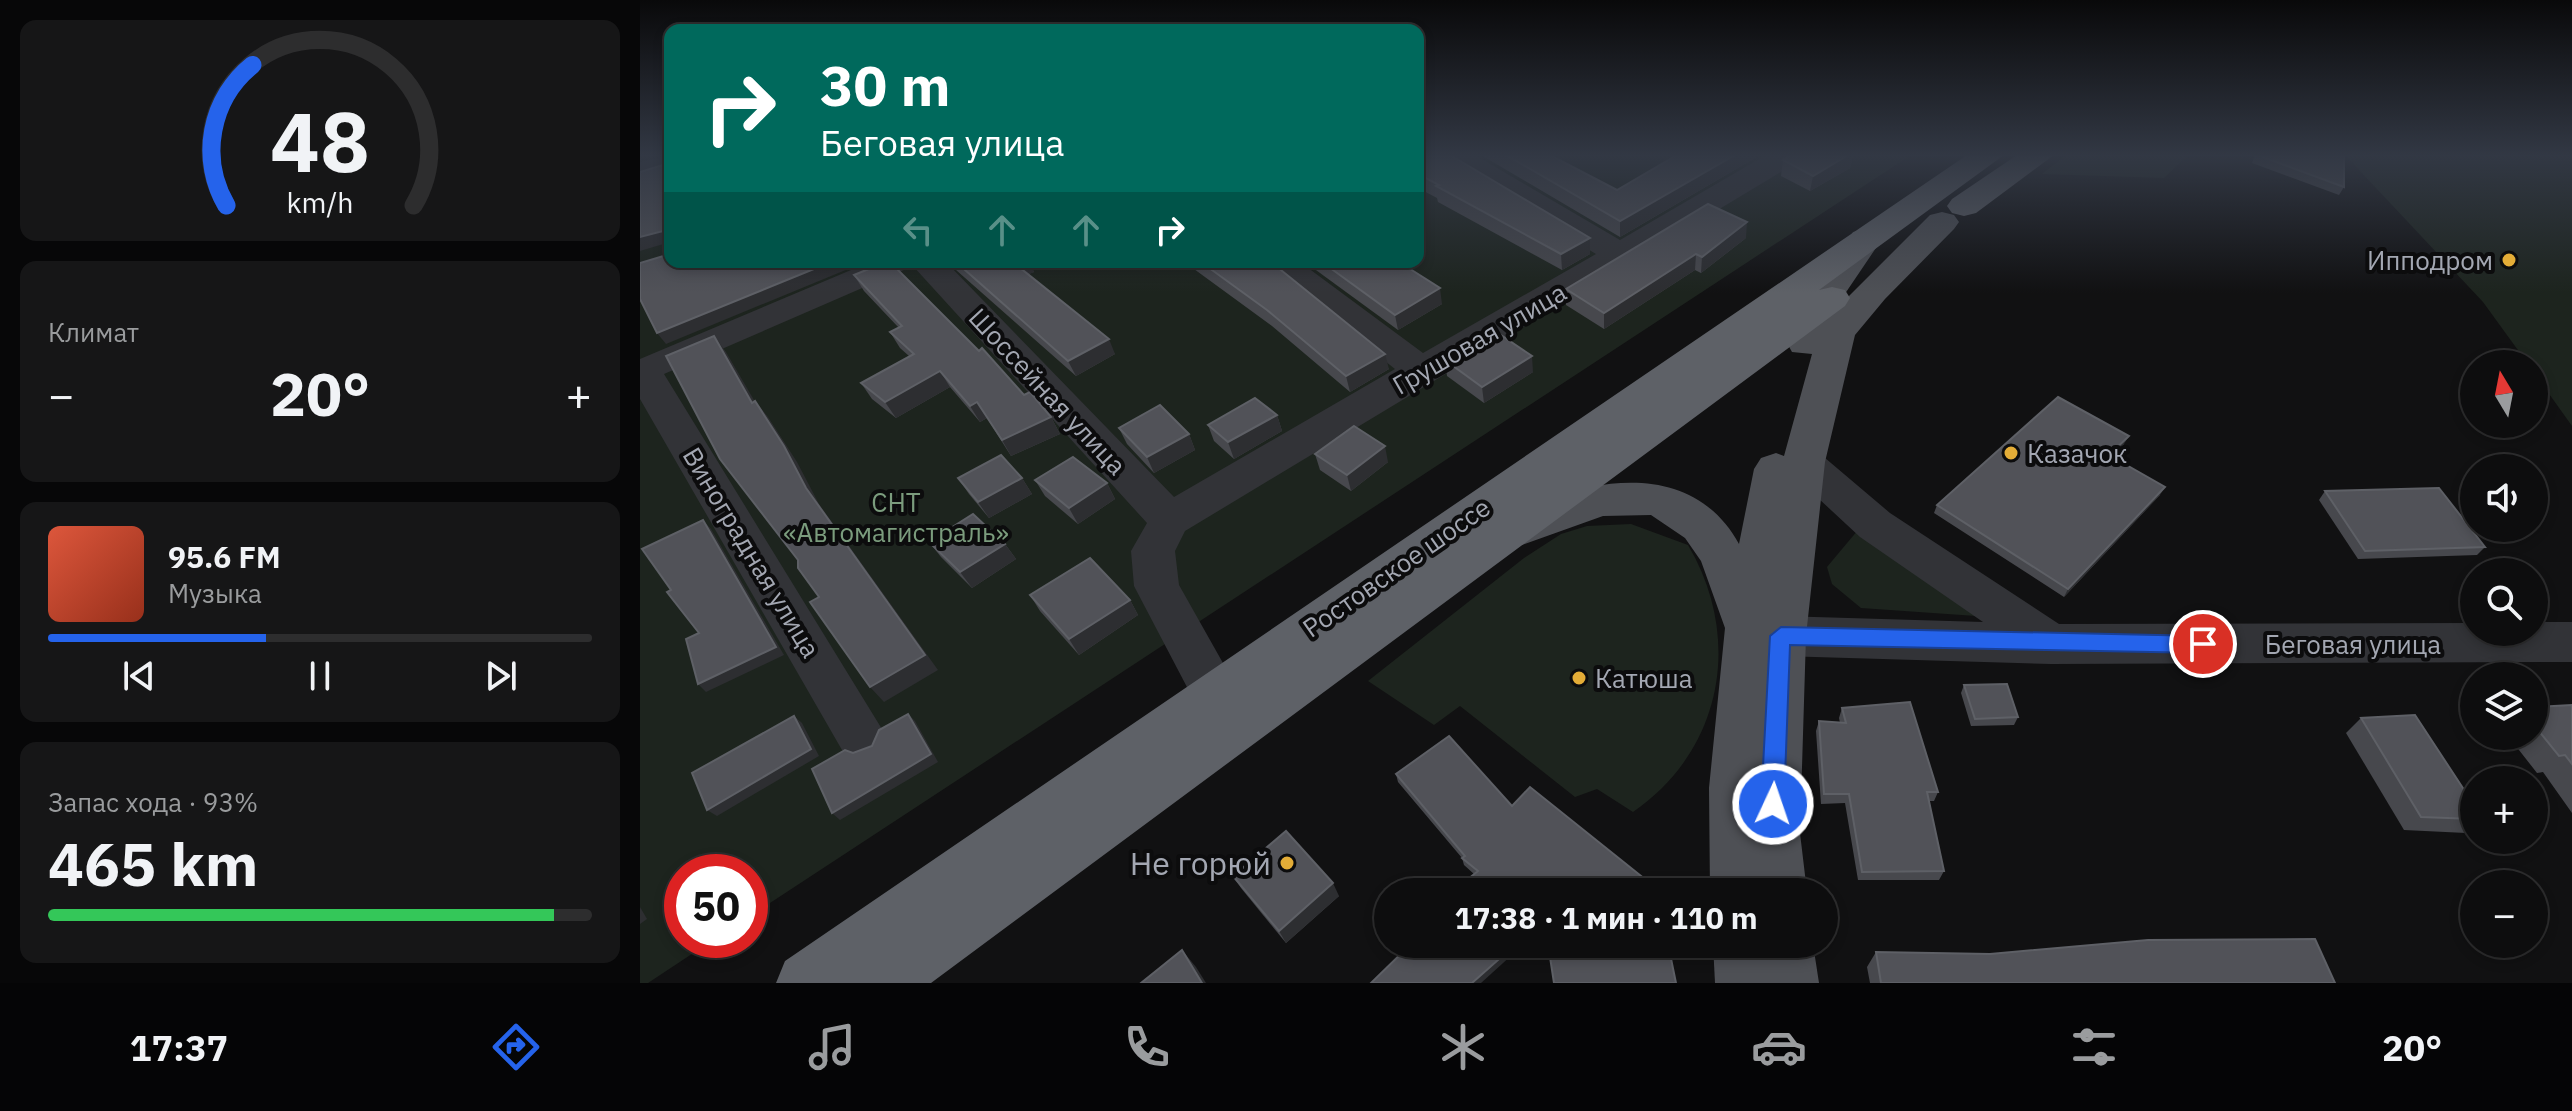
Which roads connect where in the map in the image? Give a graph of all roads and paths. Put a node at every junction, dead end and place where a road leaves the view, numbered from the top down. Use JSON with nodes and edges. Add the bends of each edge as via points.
{"nodes":[{"id":1,"x":1531,"y":201,"type":"edge"},
{"id":2,"x":1712,"y":201,"type":"edge"},
{"id":3,"x":1921,"y":201,"type":"edge"},
{"id":4,"x":1972,"y":201,"type":"edge"},
{"id":5,"x":1942,"y":222,"type":"junction"},
{"id":6,"x":1865,"y":239,"type":"junction"},
{"id":7,"x":1622,"y":255,"type":"junction"},
{"id":8,"x":885,"y":268,"type":"edge"},
{"id":9,"x":933,"y":268,"type":"edge"},
{"id":10,"x":1286,"y":268,"type":"edge"},
{"id":11,"x":1814,"y":312,"type":"junction"},
{"id":12,"x":642,"y":371,"type":"edge"},
{"id":13,"x":1422,"y":371,"type":"junction"},
{"id":14,"x":1804,"y":462,"type":"junction"},
{"id":15,"x":1170,"y":520,"type":"junction"},
{"id":16,"x":1487,"y":544,"type":"junction"},
{"id":17,"x":1765,"y":634,"type":"junction"},
{"id":18,"x":2572,"y":642,"type":"edge"},
{"id":19,"x":2051,"y":644,"type":"junction"},
{"id":20,"x":1216,"y":695,"type":"junction"},
{"id":21,"x":860,"y":734,"type":"dead end"},
{"id":22,"x":1738,"y":878,"type":"edge"},
{"id":23,"x":1777,"y":878,"type":"edge"},
{"id":24,"x":1744,"y":958,"type":"edge"},
{"id":25,"x":1785,"y":958,"type":"edge"},
{"id":26,"x":807,"y":983,"type":"edge"},
{"id":27,"x":879,"y":983,"type":"edge"},
{"id":28,"x":1746,"y":983,"type":"edge"},
{"id":29,"x":1788,"y":983,"type":"edge"}],
"edges":[{"from":1,"to":7,"type":"street"},
{"from":2,"to":7,"type":"street","name":"Грушовая улица"},
{"from":3,"to":6,"type":"highway","name":"Ростовское шоссе"},
{"from":4,"to":5,"type":"highway","name":"Ростовское шоссе"},
{"from":5,"to":11,"type":"highway","name":"Ростовское шоссе"},
{"from":5,"to":14,"type":"main road","via":[[1837,332]]},
{"from":6,"to":11,"type":"main road"},
{"from":6,"to":20,"type":"highway","name":"Ростовское шоссе"},
{"from":7,"to":13,"type":"street","name":"Грушовая улица"},
{"from":8,"to":12,"type":"street"},
{"from":9,"to":15,"type":"street","name":"Шоссейная улица"},
{"from":10,"to":13,"type":"street"},
{"from":11,"to":16,"type":"highway","name":"Ростовское шоссе"},
{"from":11,"to":17,"type":"main road","via":[[1759,553]]},
{"from":12,"to":21,"type":"street","name":"Виноградная улица"},
{"from":13,"to":15,"type":"street","name":"Грушовая улица"},
{"from":14,"to":17,"type":"main road"},
{"from":14,"to":19,"type":"street","via":[[1875,525]]},
{"from":15,"to":20,"type":"street","via":[[1153,551],[1157,586]]},
{"from":16,"to":17,"type":"main road","via":[[1602,498],[1660,501],[1708,533]]},
{"from":16,"to":27,"type":"highway","name":"Ростовское шоссе"},
{"from":17,"to":19,"type":"street","name":"Беговая улица"},
{"from":17,"to":22,"type":"main road","via":[[1733,828]]},
{"from":17,"to":23,"type":"main road"},
{"from":18,"to":19,"type":"street","name":"Беговая улица"},
{"from":20,"to":26,"type":"highway","name":"Ростовское шоссе"},
{"from":24,"to":28,"type":"main road"},
{"from":25,"to":29,"type":"main road"}]}
